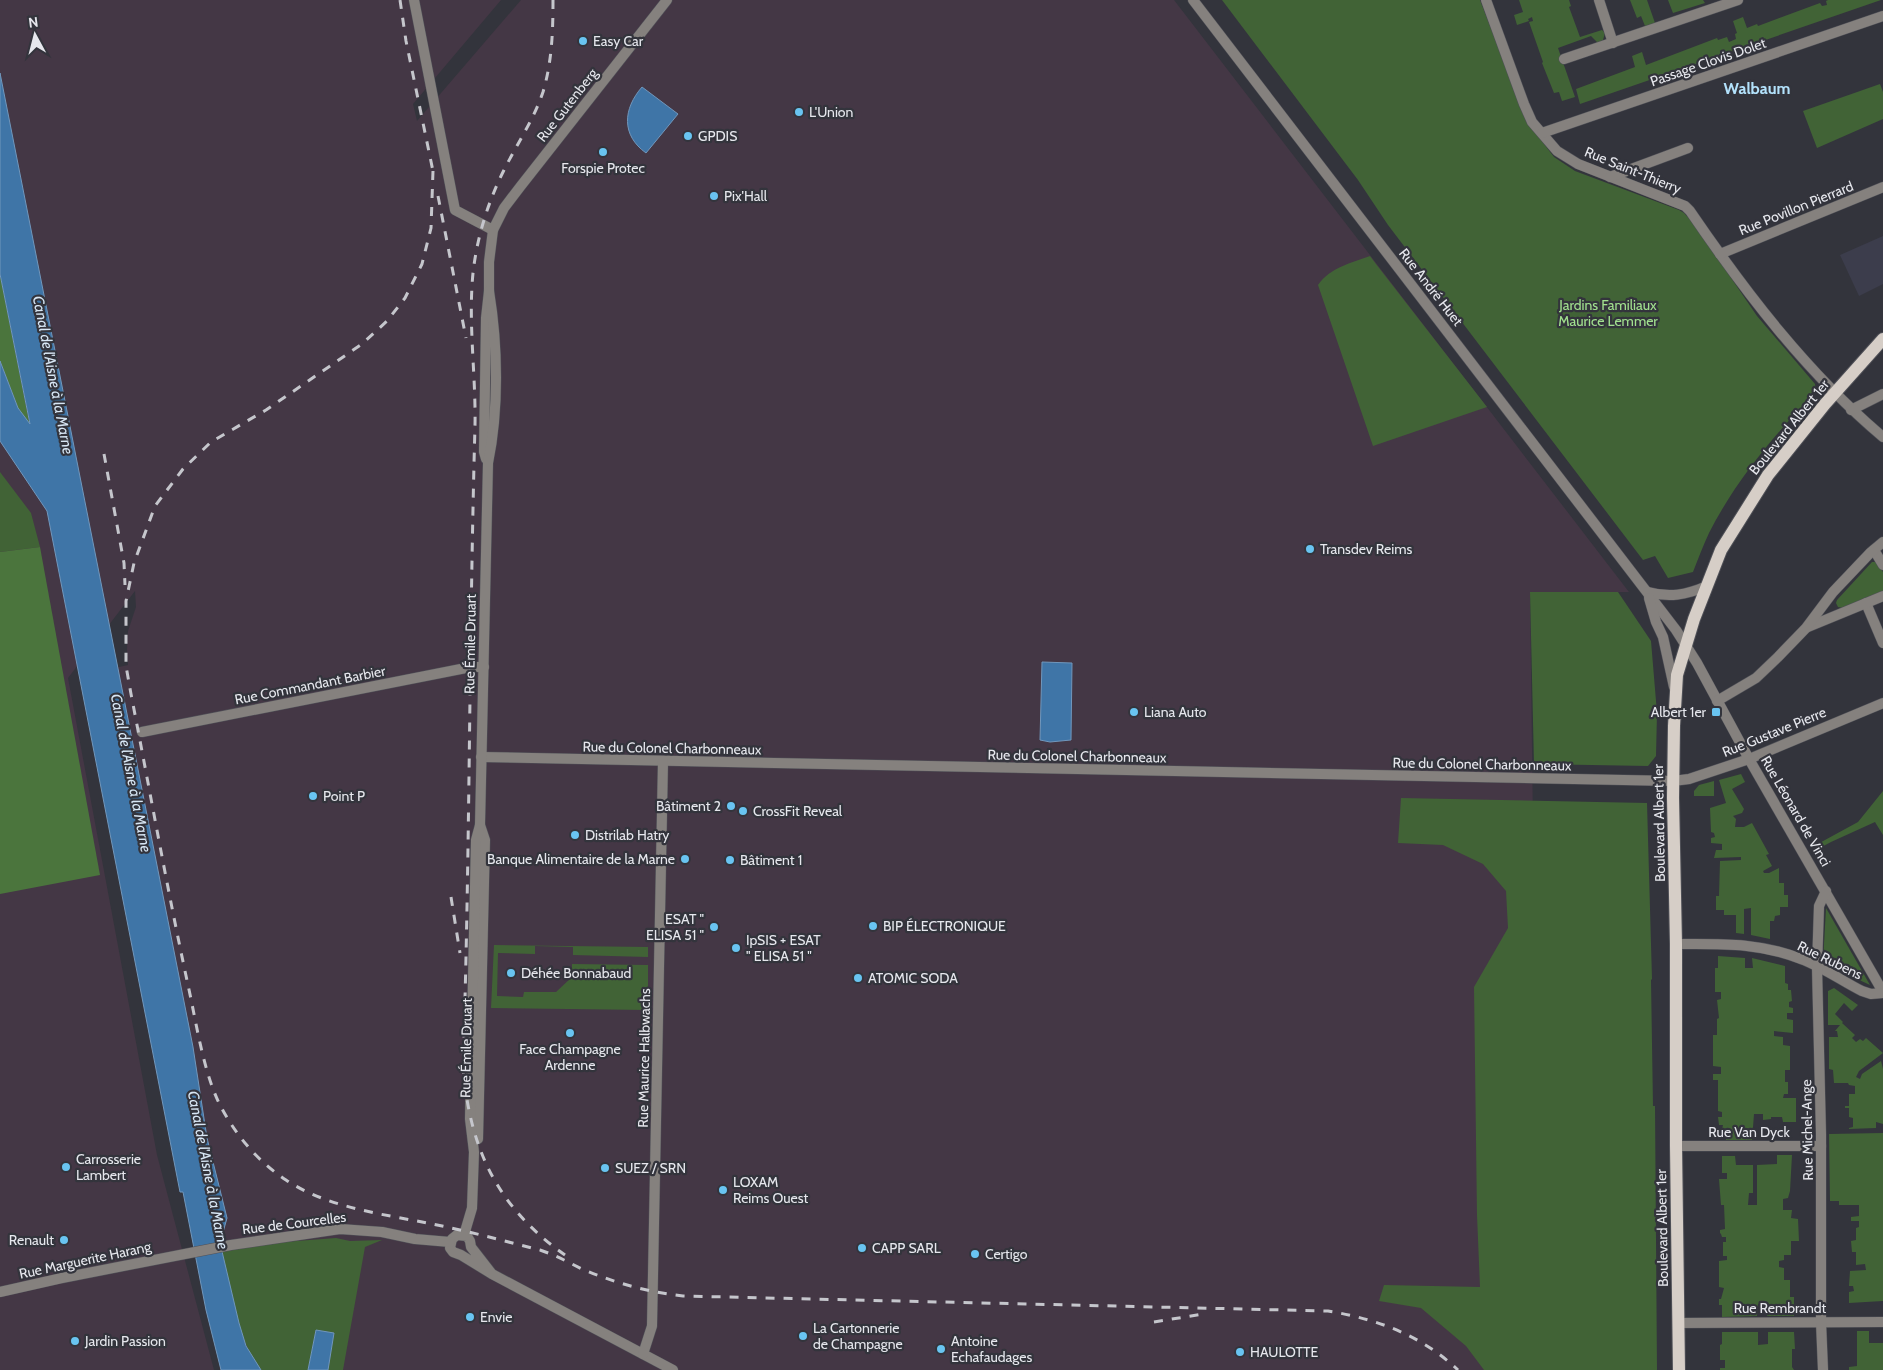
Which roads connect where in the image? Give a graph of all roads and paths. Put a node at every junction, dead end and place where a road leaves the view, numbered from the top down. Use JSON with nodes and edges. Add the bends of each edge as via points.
{"nodes":[{"id":1,"x":414,"y":0,"type":"edge"},
{"id":2,"x":668,"y":0,"type":"edge"},
{"id":3,"x":1193,"y":0,"type":"edge"},
{"id":4,"x":1486,"y":0,"type":"edge"},
{"id":5,"x":1598,"y":0,"type":"edge"},
{"id":6,"x":1738,"y":0,"type":"edge"},
{"id":7,"x":1883,"y":16,"type":"edge"},
{"id":8,"x":1613,"y":43,"type":"junction"},
{"id":9,"x":1564,"y":59,"type":"dead end"},
{"id":10,"x":1542,"y":133,"type":"junction"},
{"id":11,"x":1688,"y":148,"type":"dead end"},
{"id":12,"x":1610,"y":177,"type":"junction"},
{"id":13,"x":1883,"y":187,"type":"edge"},
{"id":14,"x":493,"y":230,"type":"junction"},
{"id":15,"x":1720,"y":254,"type":"junction"},
{"id":16,"x":1883,"y":339,"type":"edge"},
{"id":17,"x":1834,"y":394,"type":"junction"},
{"id":18,"x":1883,"y":394,"type":"edge"},
{"id":19,"x":1851,"y":410,"type":"junction"},
{"id":20,"x":1883,"y":437,"type":"edge"},
{"id":21,"x":1883,"y":542,"type":"edge"},
{"id":22,"x":1874,"y":550,"type":"junction"},
{"id":23,"x":1883,"y":565,"type":"edge"},
{"id":24,"x":1706,"y":586,"type":"junction"},
{"id":25,"x":1648,"y":592,"type":"junction"},
{"id":26,"x":1883,"y":596,"type":"edge"},
{"id":27,"x":1866,"y":602,"type":"junction"},
{"id":28,"x":1806,"y":628,"type":"junction"},
{"id":29,"x":1883,"y":643,"type":"edge"},
{"id":30,"x":1686,"y":644,"type":"junction"},
{"id":31,"x":484,"y":667,"type":"junction"},
{"id":32,"x":1675,"y":693,"type":"junction"},
{"id":33,"x":1717,"y":701,"type":"junction"},
{"id":34,"x":1883,"y":703,"type":"edge"},
{"id":35,"x":142,"y":732,"type":"dead end"},
{"id":36,"x":481,"y":758,"type":"junction"},
{"id":37,"x":1749,"y":759,"type":"junction"},
{"id":38,"x":663,"y":761,"type":"junction"},
{"id":39,"x":1673,"y":782,"type":"junction"},
{"id":40,"x":1826,"y":891,"type":"junction"},
{"id":41,"x":1676,"y":944,"type":"junction"},
{"id":42,"x":1818,"y":966,"type":"junction"},
{"id":43,"x":1883,"y":992,"type":"edge"},
{"id":44,"x":1676,"y":1146,"type":"junction"},
{"id":45,"x":1821,"y":1146,"type":"junction"},
{"id":46,"x":464,"y":1235,"type":"junction"},
{"id":47,"x":450,"y":1242,"type":"junction"},
{"id":48,"x":470,"y":1247,"type":"junction"},
{"id":49,"x":461,"y":1255,"type":"junction"},
{"id":50,"x":176,"y":1256,"type":"joint"},
{"id":51,"x":492,"y":1274,"type":"junction"},
{"id":52,"x":0,"y":1292,"type":"edge"},
{"id":53,"x":1821,"y":1322,"type":"junction"},
{"id":54,"x":1883,"y":1322,"type":"edge"},
{"id":55,"x":1678,"y":1323,"type":"junction"},
{"id":56,"x":643,"y":1354,"type":"junction"},
{"id":57,"x":672,"y":1370,"type":"edge"},
{"id":58,"x":1679,"y":1370,"type":"edge"},
{"id":59,"x":1823,"y":1370,"type":"edge"}],
"edges":[{"from":1,"to":14,"type":"street","via":[[455,210]]},
{"from":2,"to":14,"type":"street","name":"Rue Gutenberg","via":[[504,208]]},
{"from":3,"to":25,"type":"street","name":"Rue André Huet"},
{"from":4,"to":10,"type":"street","name":"Rue Saint-Thierry","via":[[1524,104],[1532,122]]},
{"from":5,"to":8,"type":"street"},
{"from":6,"to":8,"type":"street"},
{"from":7,"to":10,"type":"street","name":"Passage Clovis Dolet"},
{"from":8,"to":9,"type":"street"},
{"from":10,"to":12,"type":"street","name":"Rue Saint-Thierry","via":[[1557,151]]},
{"from":11,"to":12,"type":"street"},
{"from":12,"to":15,"type":"street","name":"Rue Saint-Thierry","via":[[1685,206]]},
{"from":13,"to":15,"type":"street","name":"Rue Povillon Pierrard"},
{"from":14,"to":31,"type":"street","name":"Rue Émile Druart","via":[[489,291],[494,318],[495,362],[493,436],[488,463]]},
{"from":15,"to":17,"type":"street","name":"Rue Saint-Thierry","via":[[1747,292]]},
{"from":16,"to":17,"type":"main road","name":"Boulevard Albert 1er"},
{"from":17,"to":19,"type":"street","name":"Rue Saint-Thierry"},
{"from":17,"to":24,"type":"main road","name":"Boulevard Albert 1er","via":[[1768,475],[1721,550]]},
{"from":18,"to":19,"type":"street"},
{"from":19,"to":20,"type":"street","name":"Rue Saint-Thierry"},
{"from":21,"to":22,"type":"street"},
{"from":22,"to":23,"type":"street"},
{"from":22,"to":28,"type":"street","via":[[1833,592]]},
{"from":24,"to":25,"type":"street","via":[[1674,596]]},
{"from":24,"to":30,"type":"main road","name":"Boulevard Albert 1er"},
{"from":25,"to":30,"type":"street","name":"Rue André Huet"},
{"from":25,"to":32,"type":"street","via":[[1663,637]]},
{"from":26,"to":27,"type":"street"},
{"from":27,"to":28,"type":"street"},
{"from":27,"to":29,"type":"street"},
{"from":28,"to":33,"type":"street","via":[[1756,678]]},
{"from":30,"to":32,"type":"main road","name":"Boulevard Albert 1er"},
{"from":30,"to":33,"type":"street","name":"Rue Léonard de Vinci"},
{"from":31,"to":35,"type":"street","name":"Rue Commandant Barbier"},
{"from":31,"to":36,"type":"street","name":"Rue Émile Druart"},
{"from":32,"to":39,"type":"main road","name":"Boulevard Albert 1er"},
{"from":33,"to":37,"type":"street","name":"Rue Léonard de Vinci"},
{"from":34,"to":37,"type":"street","name":"Rue Gustave Pierre"},
{"from":36,"to":38,"type":"street","name":"Rue du Colonel Charbonneaux"},
{"from":36,"to":46,"type":"street","name":"Rue Émile Druart","via":[[480,825],[485,840],[478,1143],[474,1152],[472,1208]]},
{"from":37,"to":39,"type":"street","name":"Rue Gustave Pierre"},
{"from":37,"to":40,"type":"street","name":"Rue Léonard de Vinci"},
{"from":38,"to":39,"type":"street","name":"Rue du Colonel Charbonneaux"},
{"from":38,"to":56,"type":"street","name":"Rue Maurice Halbwachs","via":[[652,1326]]},
{"from":39,"to":41,"type":"main road","name":"Boulevard Albert 1er"},
{"from":40,"to":42,"type":"street","name":"Rue Michel-Ange","via":[[1819,906]]},
{"from":40,"to":43,"type":"street","name":"Rue Léonard de Vinci"},
{"from":41,"to":42,"type":"street","name":"Rue Rubens","via":[[1746,945],[1780,952]]},
{"from":41,"to":44,"type":"main road","name":"Boulevard Albert 1er"},
{"from":42,"to":43,"type":"street","name":"Rue Rubens","via":[[1862,991],[1871,994]]},
{"from":42,"to":45,"type":"street","name":"Rue Michel-Ange"},
{"from":44,"to":45,"type":"street","name":"Rue Van Dyck"},
{"from":44,"to":55,"type":"main road","name":"Boulevard Albert 1er"},
{"from":45,"to":53,"type":"street","name":"Rue Michel-Ange"},
{"from":46,"to":47,"type":"street","via":[[457,1235]]},
{"from":46,"to":48,"type":"street","via":[[470,1241]]},
{"from":47,"to":49,"type":"street","via":[[452,1250]]},
{"from":47,"to":50,"type":"street","name":"Rue de Courcelles","via":[[340,1229]]},
{"from":48,"to":49,"type":"street"},
{"from":48,"to":51,"type":"street"},
{"from":49,"to":51,"type":"street"},
{"from":50,"to":52,"type":"street","name":"Rue Marguerite Harang"},
{"from":51,"to":56,"type":"street"},
{"from":53,"to":54,"type":"street","name":"Rue Rembrandt"},
{"from":53,"to":55,"type":"street","name":"Rue Rembrandt"},
{"from":53,"to":59,"type":"street","name":"Rue Michel-Ange"},
{"from":55,"to":58,"type":"main road","name":"Boulevard Albert 1er"},
{"from":56,"to":57,"type":"street"}]}
